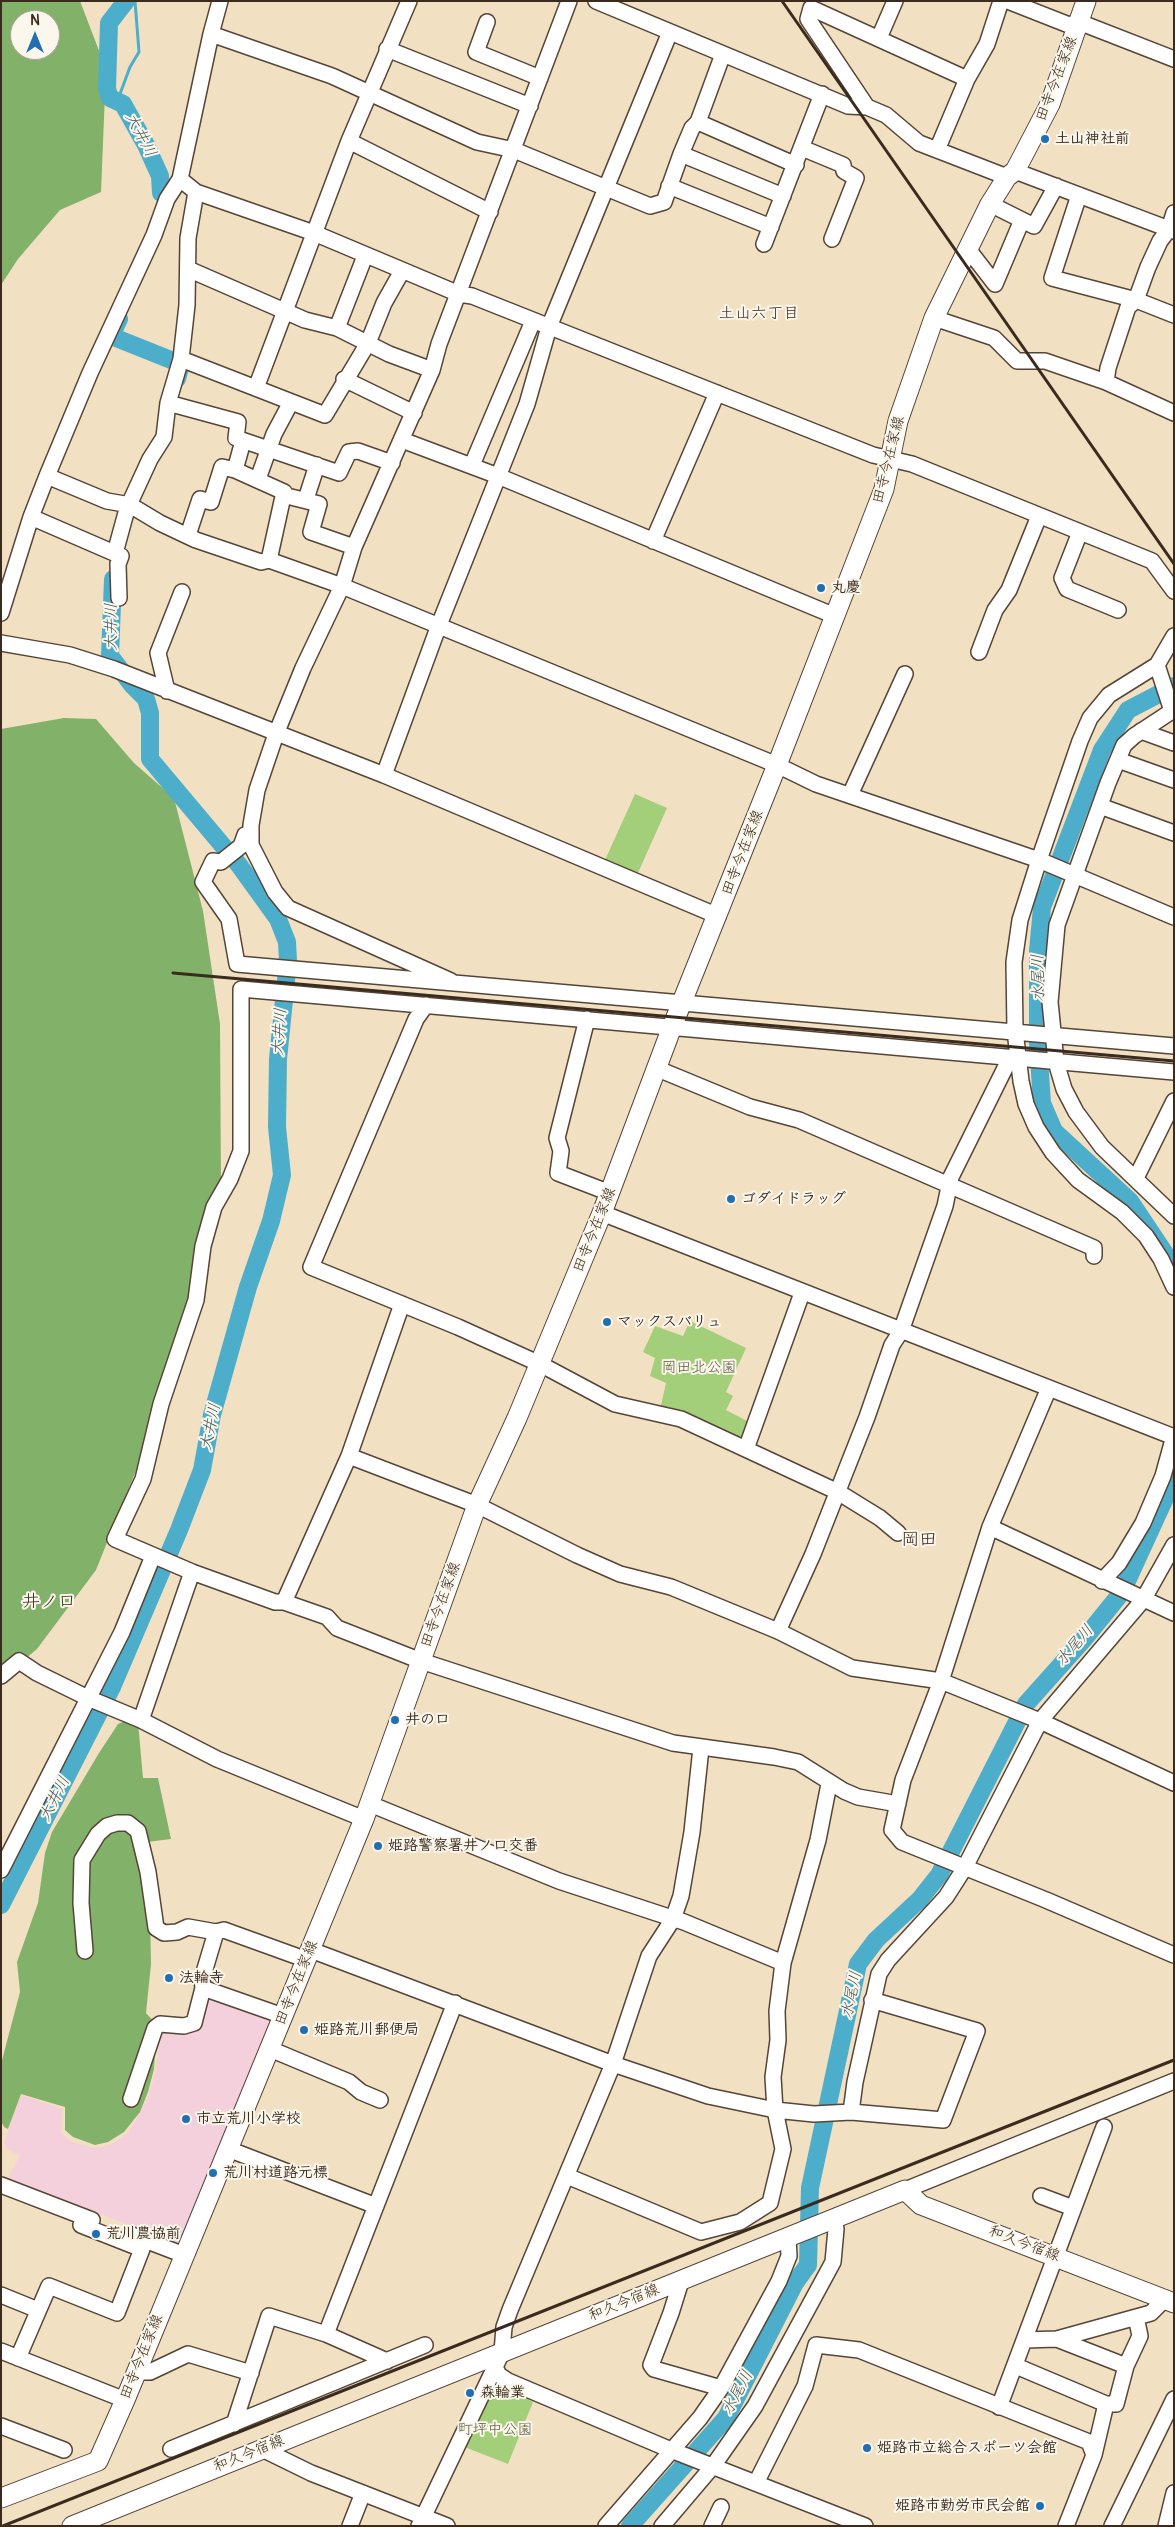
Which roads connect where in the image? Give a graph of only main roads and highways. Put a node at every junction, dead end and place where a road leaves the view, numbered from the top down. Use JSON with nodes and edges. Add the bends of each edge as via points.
{"nodes":[{"id":1,"x":1086,"y":1,"type":"edge"},
{"id":2,"x":1169,"y":2301,"type":"edge"},
{"id":3,"x":1,"y":2498,"type":"edge"},
{"id":4,"x":72,"y":2526,"type":"edge"}],
"edges":[{"from":1,"to":3,"type":"main road","name":"田寺今在家線","via":[[1050,104],[1011,174],[990,204],[934,318],[903,406],[884,489],[778,765],[672,1027],[602,1213],[477,1505],[367,1811],[125,2400],[98,2461]]},
{"from":2,"to":4,"type":"main road","name":"和久今宿線","via":[[922,2205],[904,2190],[680,2281],[498,2360],[262,2449]]}]}
